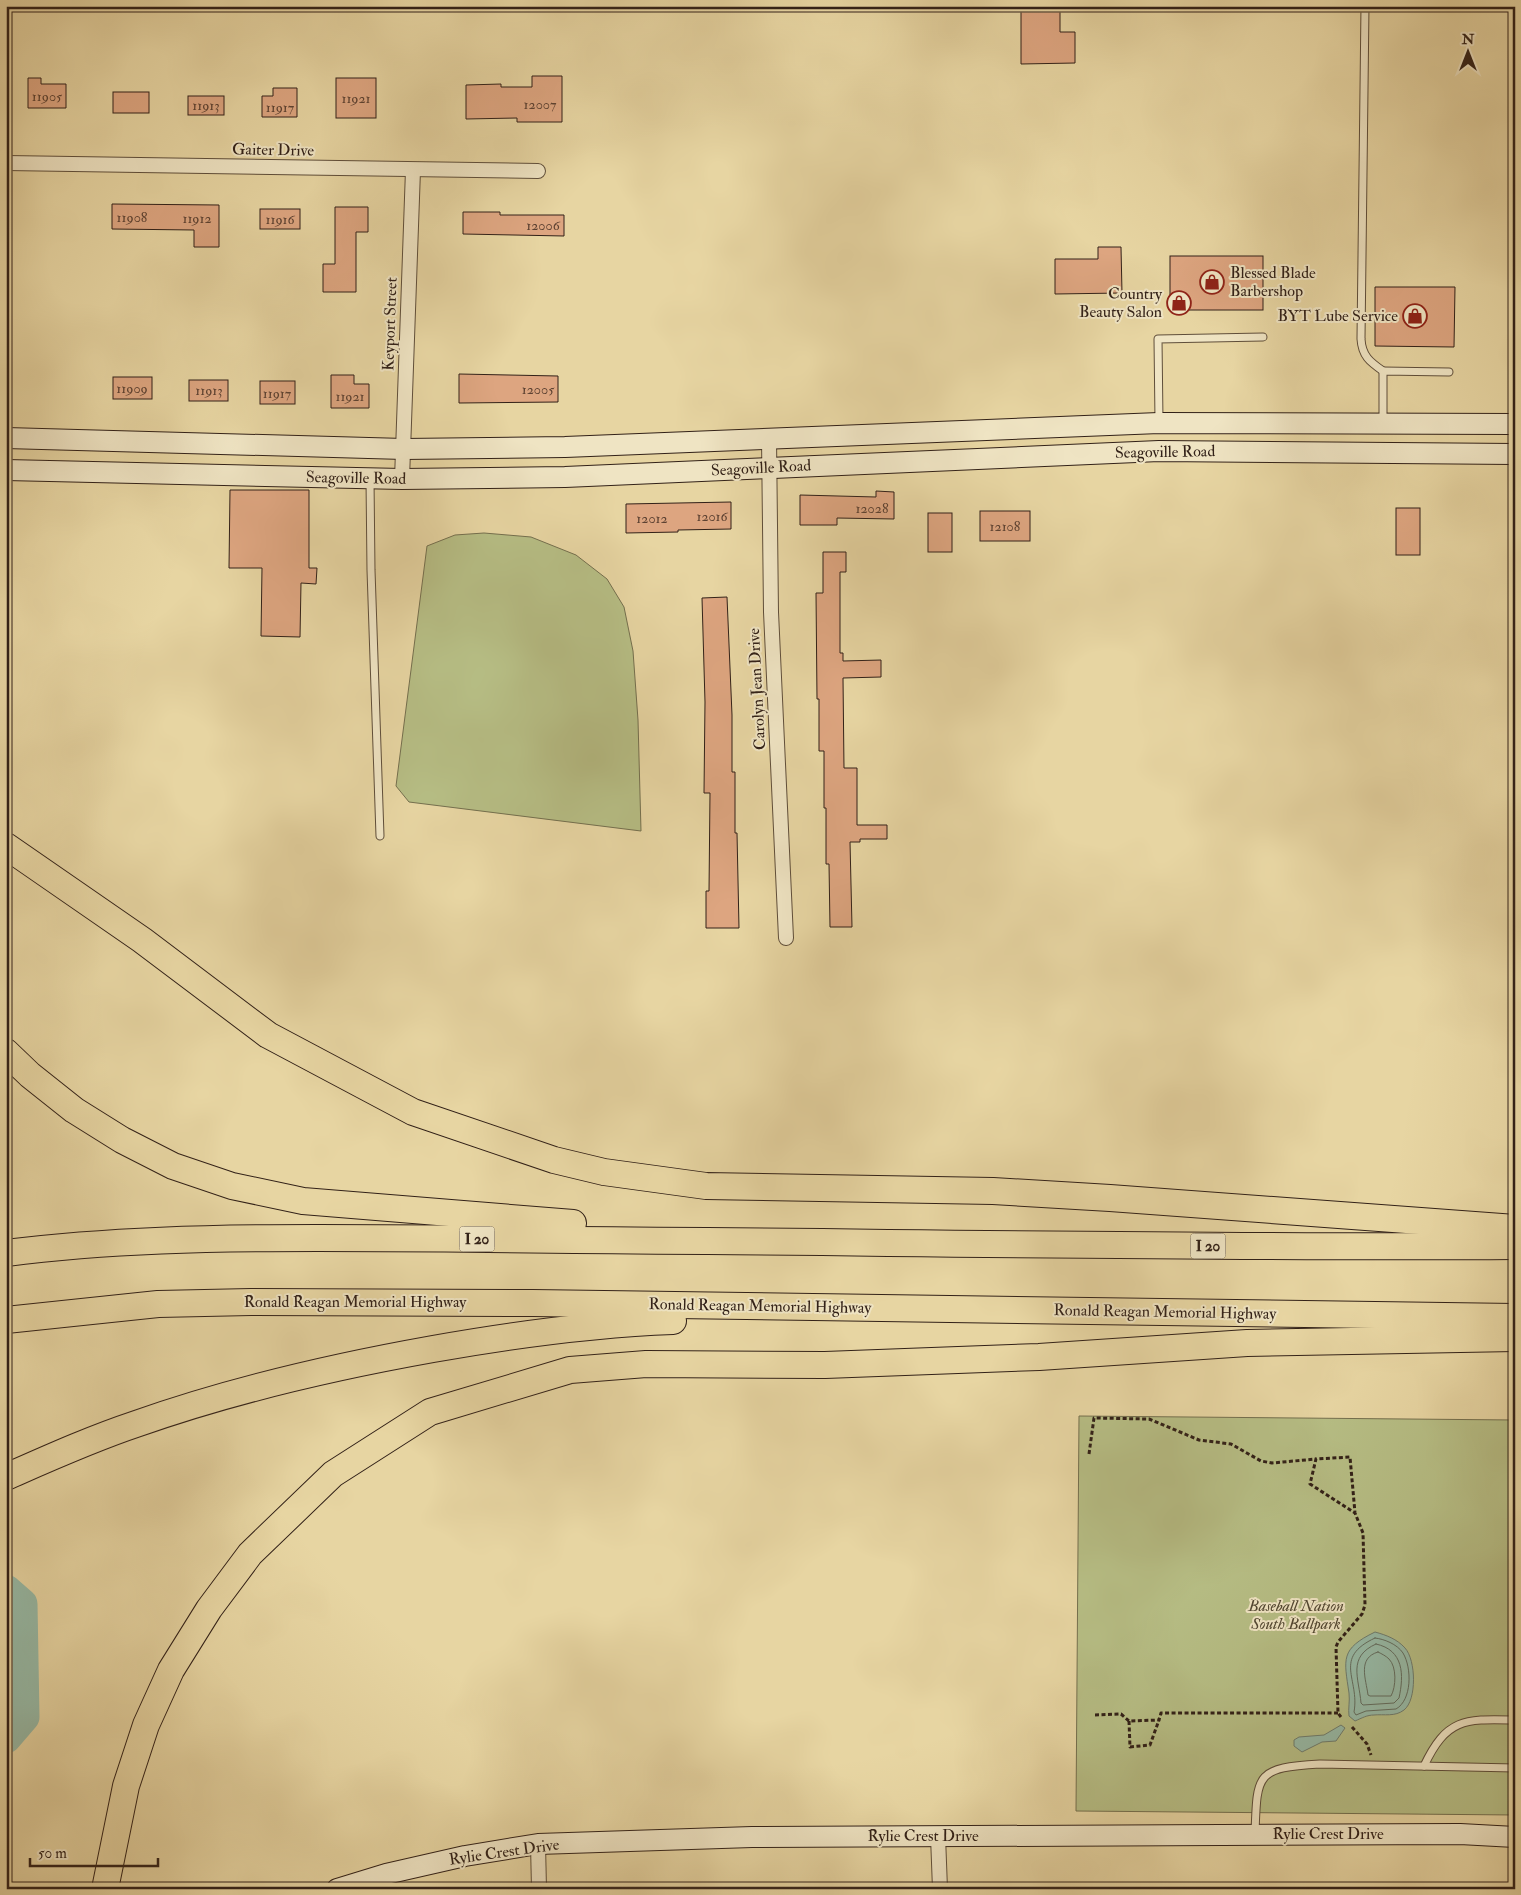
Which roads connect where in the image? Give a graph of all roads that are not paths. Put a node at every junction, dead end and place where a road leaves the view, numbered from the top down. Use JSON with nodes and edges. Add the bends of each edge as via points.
{"nodes":[{"id":1,"x":1365,"y":6,"type":"edge"},
{"id":2,"x":6,"y":163,"type":"edge"},
{"id":3,"x":413,"y":170,"type":"junction"},
{"id":4,"x":538,"y":171,"type":"dead end"},
{"id":5,"x":1263,"y":336,"type":"dead end"},
{"id":6,"x":1383,"y":371,"type":"junction"},
{"id":7,"x":1448,"y":372,"type":"dead end"},
{"id":8,"x":1159,"y":423,"type":"junction"},
{"id":9,"x":1382,"y":423,"type":"junction"},
{"id":10,"x":1515,"y":424,"type":"edge"},
{"id":11,"x":6,"y":438,"type":"edge"},
{"id":12,"x":769,"y":439,"type":"junction"},
{"id":13,"x":238,"y":444,"type":"junction"},
{"id":14,"x":404,"y":449,"type":"junction"},
{"id":15,"x":1159,"y":451,"type":"junction"},
{"id":16,"x":1382,"y":453,"type":"junction"},
{"id":17,"x":1515,"y":454,"type":"edge"},
{"id":18,"x":770,"y":467,"type":"junction"},
{"id":19,"x":6,"y":470,"type":"edge"},
{"id":20,"x":237,"y":476,"type":"junction"},
{"id":21,"x":370,"y":478,"type":"junction"},
{"id":22,"x":402,"y":479,"type":"junction"},
{"id":23,"x":380,"y":836,"type":"dead end"},
{"id":24,"x":6,"y":846,"type":"edge"},
{"id":25,"x":786,"y":938,"type":"dead end"},
{"id":26,"x":6,"y":1052,"type":"edge"},
{"id":27,"x":1515,"y":1228,"type":"edge"},
{"id":28,"x":900,"y":1243,"type":"junction"},
{"id":29,"x":1515,"y":1246,"type":"edge"},
{"id":30,"x":6,"y":1253,"type":"edge"},
{"id":31,"x":1070,"y":1310,"type":"junction"},
{"id":32,"x":1515,"y":1318,"type":"edge"},
{"id":33,"x":6,"y":1320,"type":"edge"},
{"id":34,"x":1515,"y":1338,"type":"edge"},
{"id":35,"x":6,"y":1477,"type":"edge"},
{"id":36,"x":1515,"y":1720,"type":"edge"},
{"id":37,"x":1424,"y":1766,"type":"junction"},
{"id":38,"x":1515,"y":1768,"type":"edge"},
{"id":39,"x":1255,"y":1834,"type":"junction"},
{"id":40,"x":938,"y":1836,"type":"junction"},
{"id":41,"x":1515,"y":1837,"type":"edge"},
{"id":42,"x":538,"y":1844,"type":"junction"},
{"id":43,"x":105,"y":1889,"type":"edge"},
{"id":44,"x":337,"y":1889,"type":"edge"},
{"id":45,"x":539,"y":1889,"type":"edge"},
{"id":46,"x":940,"y":1889,"type":"edge"}],
"edges":[{"from":1,"to":6,"type":"lane","via":[[1361,339],[1366,357]]},
{"from":2,"to":3,"type":"street","name":"Gaiter Drive"},
{"from":3,"to":4,"type":"street","name":"Gaiter Drive"},
{"from":3,"to":14,"type":"street","name":"Keyport Street"},
{"from":5,"to":8,"type":"lane","via":[[1158,339]]},
{"from":6,"to":7,"type":"lane"},
{"from":6,"to":9,"type":"lane"},
{"from":8,"to":9,"type":"main road","name":"Seagoville Road"},
{"from":8,"to":12,"type":"main road","name":"Seagoville Road"},
{"from":8,"to":15,"type":"main road"},
{"from":9,"to":10,"type":"main road","name":"Seagoville Road"},
{"from":9,"to":16,"type":"main road"},
{"from":11,"to":13,"type":"main road","name":"Seagoville Road"},
{"from":12,"to":14,"type":"main road","name":"Seagoville Road"},
{"from":12,"to":18,"type":"street","name":"Carolyn Jean Drive"},
{"from":13,"to":14,"type":"main road","name":"Seagoville Road"},
{"from":13,"to":20,"type":"main road"},
{"from":14,"to":22,"type":"street","name":"Keyport Street"},
{"from":15,"to":16,"type":"main road","name":"Seagoville Road"},
{"from":15,"to":18,"type":"main road","name":"Seagoville Road"},
{"from":16,"to":17,"type":"main road","name":"Seagoville Road"},
{"from":18,"to":22,"type":"main road","name":"Seagoville Road","via":[[565,477]]},
{"from":18,"to":25,"type":"street","name":"Carolyn Jean Drive","via":[[771,612]]},
{"from":19,"to":20,"type":"main road","name":"Seagoville Road"},
{"from":20,"to":21,"type":"main road","name":"Seagoville Road"},
{"from":21,"to":22,"type":"main road","name":"Seagoville Road"},
{"from":21,"to":23,"type":"lane"},
{"from":24,"to":27,"type":"highway","via":[[166,957],[268,1035],[413,1112],[554,1160],[604,1172],[706,1186],[993,1191]]},
{"from":26,"to":28,"type":"highway","via":[[74,1110],[122,1140],[173,1166],[232,1186],[303,1201],[551,1222]]},
{"from":28,"to":29,"type":"highway","number":"I 20"},
{"from":28,"to":30,"type":"highway","number":"I 20","via":[[257,1238],[55,1247]]},
{"from":31,"to":32,"type":"highway","name":"Ronald Reagan Memorial Highway"},
{"from":31,"to":33,"type":"highway","name":"Ronald Reagan Memorial Highway","via":[[251,1302],[158,1304]]},
{"from":31,"to":35,"type":"highway","via":[[660,1322],[527,1334],[384,1358],[273,1382],[135,1424]]},
{"from":34,"to":43,"type":"highway","via":[[1247,1343],[1039,1357],[824,1365],[646,1364],[570,1370],[430,1412],[333,1474],[250,1554],[209,1609],[170,1670],[146,1725],[126,1786]]},
{"from":36,"to":37,"type":"lane","via":[[1461,1722],[1433,1746]]},
{"from":37,"to":38,"type":"lane"},
{"from":37,"to":39,"type":"lane","via":[[1320,1764],[1275,1770],[1266,1775],[1257,1791]]},
{"from":39,"to":40,"type":"main road","name":"Rylie Crest Drive"},
{"from":39,"to":41,"type":"main road","name":"Rylie Crest Drive"},
{"from":40,"to":42,"type":"main road","name":"Rylie Crest Drive","via":[[752,1837]]},
{"from":40,"to":46,"type":"street"},
{"from":42,"to":44,"type":"main road","name":"Rylie Crest Drive","via":[[465,1856]]},
{"from":42,"to":45,"type":"street"}]}
